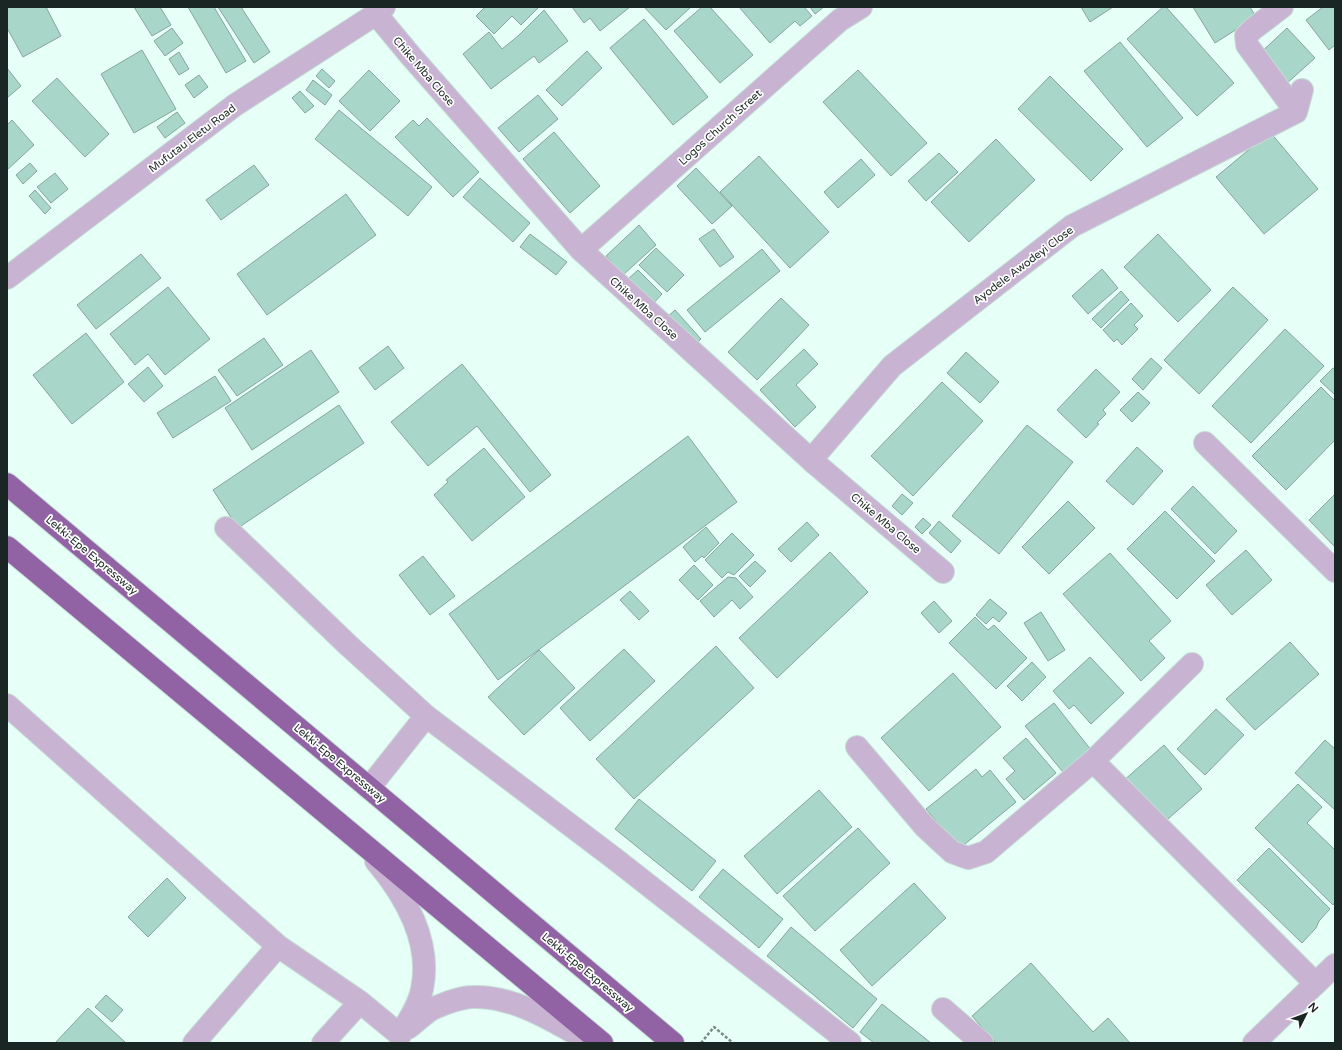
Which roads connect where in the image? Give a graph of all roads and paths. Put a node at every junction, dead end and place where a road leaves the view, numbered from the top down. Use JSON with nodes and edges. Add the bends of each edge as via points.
{"nodes":[{"id":1,"x":861,"y":7,"type":"edge"},
{"id":2,"x":1282,"y":7,"type":"edge"},
{"id":3,"x":380,"y":10,"type":"edge"},
{"id":4,"x":1302,"y":90,"type":"dead end"},
{"id":5,"x":1296,"y":112,"type":"junction"},
{"id":6,"x":581,"y":250,"type":"junction"},
{"id":7,"x":7,"y":278,"type":"edge"},
{"id":8,"x":1205,"y":443,"type":"dead end"},
{"id":9,"x":811,"y":460,"type":"junction"},
{"id":10,"x":7,"y":484,"type":"edge"},
{"id":11,"x":226,"y":528,"type":"dead end"},
{"id":12,"x":7,"y":547,"type":"edge"},
{"id":13,"x":1335,"y":571,"type":"edge"},
{"id":14,"x":943,"y":572,"type":"dead end"},
{"id":15,"x":1192,"y":664,"type":"dead end"},
{"id":16,"x":7,"y":705,"type":"edge"},
{"id":17,"x":426,"y":716,"type":"junction"},
{"id":18,"x":857,"y":747,"type":"dead end"},
{"id":19,"x":1093,"y":761,"type":"junction"},
{"id":20,"x":369,"y":788,"type":"junction"},
{"id":21,"x":354,"y":836,"type":"junction"},
{"id":22,"x":278,"y":946,"type":"junction"},
{"id":23,"x":1335,"y":965,"type":"edge"},
{"id":24,"x":1315,"y":983,"type":"junction"},
{"id":25,"x":360,"y":1002,"type":"junction"},
{"id":26,"x":943,"y":1009,"type":"dead end"},
{"id":27,"x":396,"y":1039,"type":"edge"},
{"id":28,"x":194,"y":1043,"type":"edge"},
{"id":29,"x":323,"y":1043,"type":"edge"},
{"id":30,"x":592,"y":1043,"type":"edge"},
{"id":31,"x":602,"y":1043,"type":"edge"},
{"id":32,"x":673,"y":1043,"type":"edge"},
{"id":33,"x":701,"y":1043,"type":"edge"},
{"id":34,"x":733,"y":1043,"type":"edge"},
{"id":35,"x":850,"y":1043,"type":"edge"},
{"id":36,"x":982,"y":1043,"type":"edge"},
{"id":37,"x":1254,"y":1043,"type":"edge"}],
"edges":[{"from":1,"to":6,"type":"street","name":"Logos Church Street","via":[[840,20]]},
{"from":2,"to":5,"type":"street","via":[[1246,36],[1247,45]]},
{"from":3,"to":6,"type":"street","name":"Chike Mba Close","via":[[410,55]]},
{"from":3,"to":7,"type":"street","name":"Mufutau Eletu Road","via":[[235,105]]},
{"from":4,"to":5,"type":"street"},
{"from":5,"to":9,"type":"street","name":"Ayodele Awodeyi Close","via":[[1072,226],[892,366]]},
{"from":6,"to":9,"type":"street","name":"Chike Mba Close"},
{"from":8,"to":13,"type":"street"},
{"from":9,"to":14,"type":"street","name":"Chike Mba Close"},
{"from":10,"to":20,"type":"highway","name":"Lekki-Epe Expressway"},
{"from":11,"to":17,"type":"street"},
{"from":12,"to":21,"type":"highway"},
{"from":15,"to":19,"type":"street"},
{"from":16,"to":22,"type":"street"},
{"from":17,"to":20,"type":"street"},
{"from":17,"to":35,"type":"street","via":[[615,859]]},
{"from":18,"to":19,"type":"street","via":[[925,827],[952,852],[968,858],[986,852]]},
{"from":19,"to":24,"type":"street"},
{"from":20,"to":32,"type":"highway","name":"Lekki-Epe Expressway"},
{"from":21,"to":27,"type":"street","via":[[390,877],[410,911],[422,942],[422,989],[415,1009]]},
{"from":21,"to":31,"type":"highway"},
{"from":22,"to":25,"type":"street"},
{"from":22,"to":28,"type":"street"},
{"from":23,"to":24,"type":"street"},
{"from":24,"to":37,"type":"street"},
{"from":25,"to":27,"type":"street"},
{"from":25,"to":29,"type":"street"},
{"from":26,"to":36,"type":"street"},
{"from":27,"to":30,"type":"street","via":[[431,1010],[473,997],[496,999],[520,1006]]},
{"from":33,"to":34,"type":"path","via":[[714,1027]]}]}
